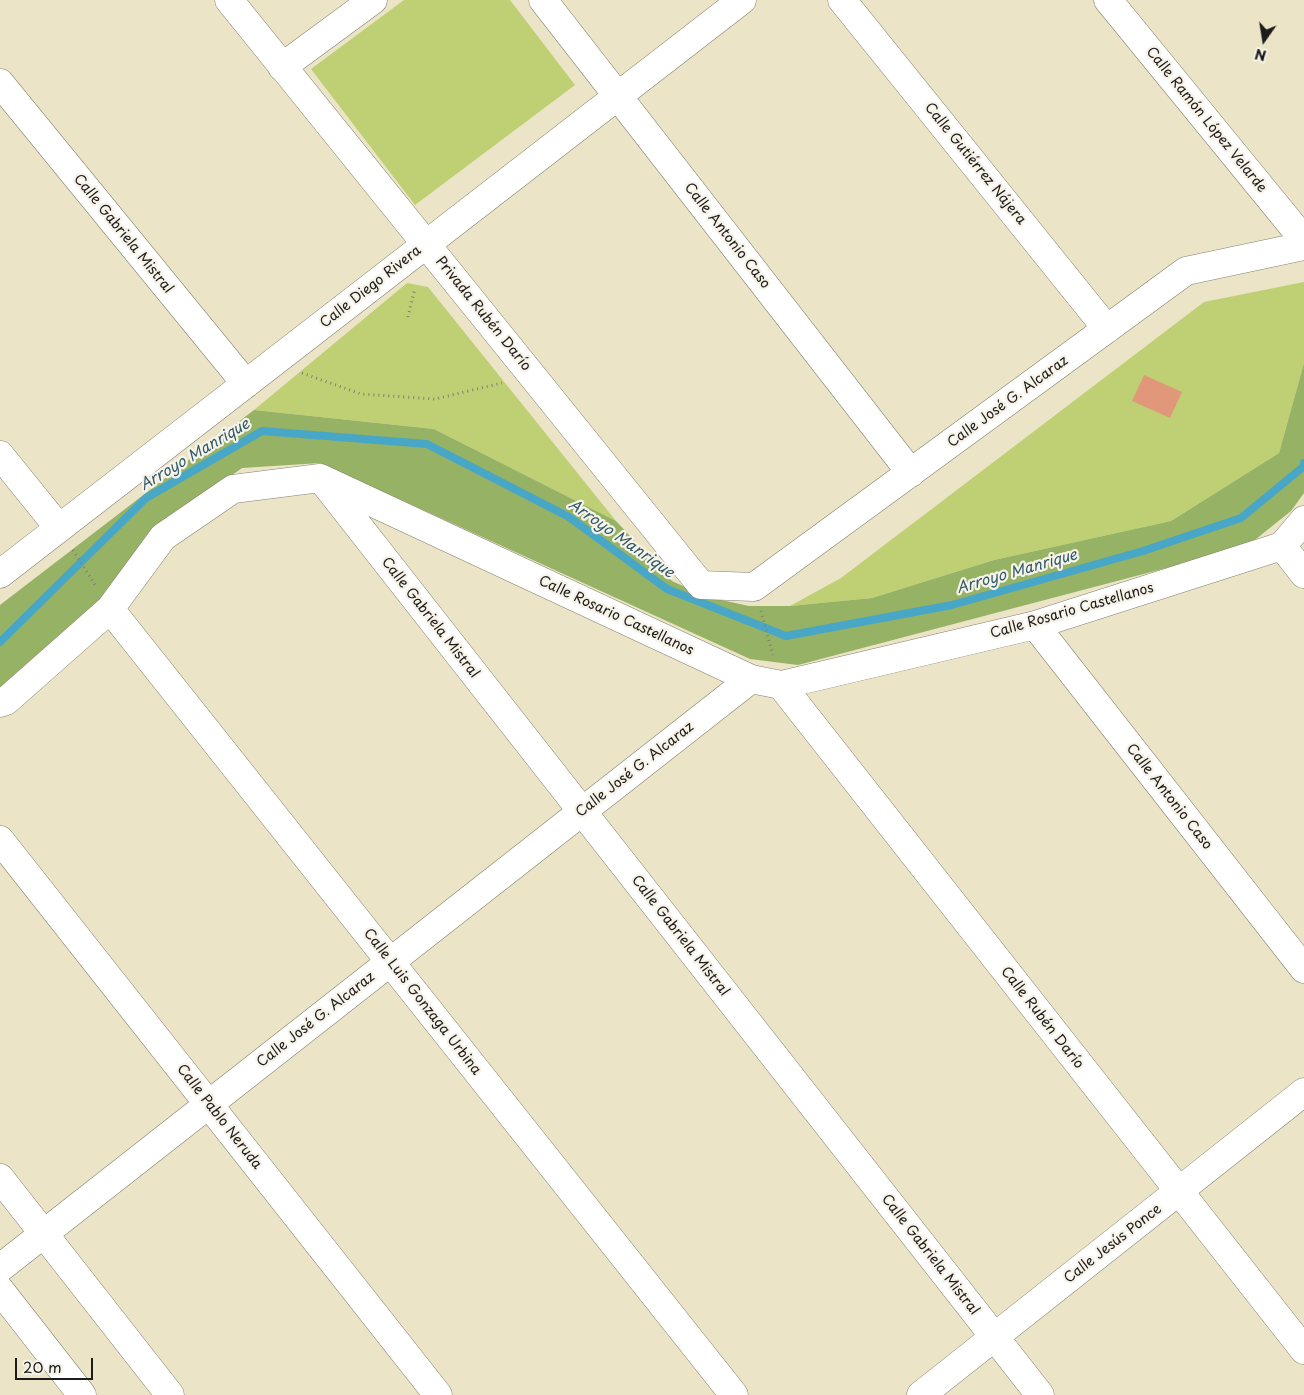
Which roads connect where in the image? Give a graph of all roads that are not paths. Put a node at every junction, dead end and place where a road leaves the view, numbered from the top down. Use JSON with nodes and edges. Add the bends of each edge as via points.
{"nodes":[{"id":1,"x":229,"y":0,"type":"edge"},
{"id":2,"x":374,"y":0,"type":"edge"},
{"id":3,"x":543,"y":0,"type":"edge"},
{"id":4,"x":742,"y":0,"type":"edge"},
{"id":5,"x":842,"y":0,"type":"edge"},
{"id":6,"x":1108,"y":0,"type":"edge"},
{"id":7,"x":282,"y":67,"type":"junction"},
{"id":8,"x":4,"y":95,"type":"edge"},
{"id":9,"x":618,"y":96,"type":"junction"},
{"id":10,"x":1304,"y":240,"type":"edge"},
{"id":11,"x":427,"y":244,"type":"junction"},
{"id":12,"x":1304,"y":246,"type":"edge"},
{"id":13,"x":1107,"y":329,"type":"junction"},
{"id":14,"x":246,"y":384,"type":"junction"},
{"id":15,"x":0,"y":455,"type":"edge"},
{"id":16,"x":911,"y":473,"type":"junction"},
{"id":17,"x":320,"y":478,"type":"junction"},
{"id":18,"x":1304,"y":520,"type":"edge"},
{"id":19,"x":65,"y":538,"type":"junction"},
{"id":20,"x":1282,"y":546,"type":"junction"},
{"id":21,"x":0,"y":574,"type":"edge"},
{"id":22,"x":1304,"y":574,"type":"edge"},
{"id":23,"x":727,"y":586,"type":"joint"},
{"id":24,"x":110,"y":609,"type":"junction"},
{"id":25,"x":1035,"y":625,"type":"junction"},
{"id":26,"x":751,"y":679,"type":"junction"},
{"id":27,"x":781,"y":685,"type":"junction"},
{"id":28,"x":0,"y":703,"type":"edge"},
{"id":29,"x":582,"y":812,"type":"junction"},
{"id":30,"x":0,"y":840,"type":"edge"},
{"id":31,"x":390,"y":962,"type":"junction"},
{"id":32,"x":1304,"y":969,"type":"edge"},
{"id":33,"x":1304,"y":1092,"type":"edge"},
{"id":34,"x":209,"y":1104,"type":"junction"},
{"id":35,"x":0,"y":1178,"type":"edge"},
{"id":36,"x":1179,"y":1191,"type":"junction"},
{"id":37,"x":44,"y":1233,"type":"junction"},
{"id":38,"x":0,"y":1268,"type":"edge"},
{"id":39,"x":0,"y":1290,"type":"edge"},
{"id":40,"x":994,"y":1337,"type":"junction"},
{"id":41,"x":1304,"y":1350,"type":"edge"},
{"id":42,"x":82,"y":1395,"type":"edge"},
{"id":43,"x":170,"y":1395,"type":"edge"},
{"id":44,"x":438,"y":1395,"type":"edge"},
{"id":45,"x":734,"y":1395,"type":"edge"},
{"id":46,"x":921,"y":1395,"type":"edge"},
{"id":47,"x":1040,"y":1395,"type":"edge"}],
"edges":[{"from":1,"to":7,"type":"street","name":"Privada Rubén Darío"},
{"from":2,"to":7,"type":"street"},
{"from":3,"to":9,"type":"street","name":"Calle Antonio Caso"},
{"from":4,"to":9,"type":"street","name":"Calle Diego Rivera"},
{"from":5,"to":13,"type":"street","name":"Calle Gutiérrez Nájera"},
{"from":6,"to":10,"type":"street","name":"Calle Ramón López Velarde"},
{"from":7,"to":11,"type":"street","name":"Privada Rubén Darío"},
{"from":8,"to":14,"type":"street","name":"Calle Gabriela Mistral"},
{"from":9,"to":11,"type":"street","name":"Calle Diego Rivera"},
{"from":9,"to":16,"type":"street","name":"Calle Antonio Caso"},
{"from":11,"to":14,"type":"street","name":"Calle Diego Rivera"},
{"from":11,"to":23,"type":"street","name":"Privada Rubén Darío","via":[[701,584]]},
{"from":12,"to":13,"type":"street","name":"Calle José G. Alcaraz","via":[[1186,271]]},
{"from":13,"to":16,"type":"street","name":"Calle José G. Alcaraz"},
{"from":14,"to":19,"type":"street","name":"Calle Diego Rivera"},
{"from":15,"to":19,"type":"street"},
{"from":16,"to":23,"type":"street","name":"Calle José G. Alcaraz","via":[[754,587]]},
{"from":17,"to":24,"type":"street","via":[[234,489],[163,538]]},
{"from":17,"to":26,"type":"street","name":"Calle Rosario Castellanos"},
{"from":17,"to":29,"type":"street","name":"Calle Gabriela Mistral"},
{"from":18,"to":20,"type":"street"},
{"from":19,"to":21,"type":"street","name":"Calle Diego Rivera"},
{"from":20,"to":22,"type":"street"},
{"from":20,"to":25,"type":"street","name":"Calle Rosario Castellanos"},
{"from":24,"to":28,"type":"street"},
{"from":24,"to":31,"type":"street","name":"Calle Luis Gonzaga Urbina"},
{"from":25,"to":27,"type":"street","name":"Calle Rosario Castellanos"},
{"from":25,"to":32,"type":"street","name":"Calle Antonio Caso"},
{"from":26,"to":27,"type":"street","name":"Calle Rosario Castellanos"},
{"from":26,"to":29,"type":"street","name":"Calle José G. Alcaraz"},
{"from":27,"to":36,"type":"street","name":"Calle Rubén Darío"},
{"from":29,"to":31,"type":"street","name":"Calle José G. Alcaraz"},
{"from":29,"to":40,"type":"street","name":"Calle Gabriela Mistral"},
{"from":30,"to":34,"type":"street","name":"Calle Pablo Neruda"},
{"from":31,"to":34,"type":"street","name":"Calle José G. Alcaraz"},
{"from":31,"to":45,"type":"street","name":"Calle Luis Gonzaga Urbina"},
{"from":33,"to":36,"type":"street","name":"Calle Jesús Ponce"},
{"from":34,"to":37,"type":"street","name":"Calle José G. Alcaraz"},
{"from":34,"to":44,"type":"street","name":"Calle Pablo Neruda"},
{"from":35,"to":37,"type":"street"},
{"from":36,"to":40,"type":"street","name":"Calle Jesús Ponce"},
{"from":36,"to":41,"type":"street","name":"Calle Rubén Darío"},
{"from":37,"to":38,"type":"street","name":"Calle José G. Alcaraz"},
{"from":37,"to":43,"type":"street"},
{"from":39,"to":42,"type":"street"},
{"from":40,"to":46,"type":"street","name":"Calle Jesús Ponce"},
{"from":40,"to":47,"type":"street","name":"Calle Gabriela Mistral"}]}
